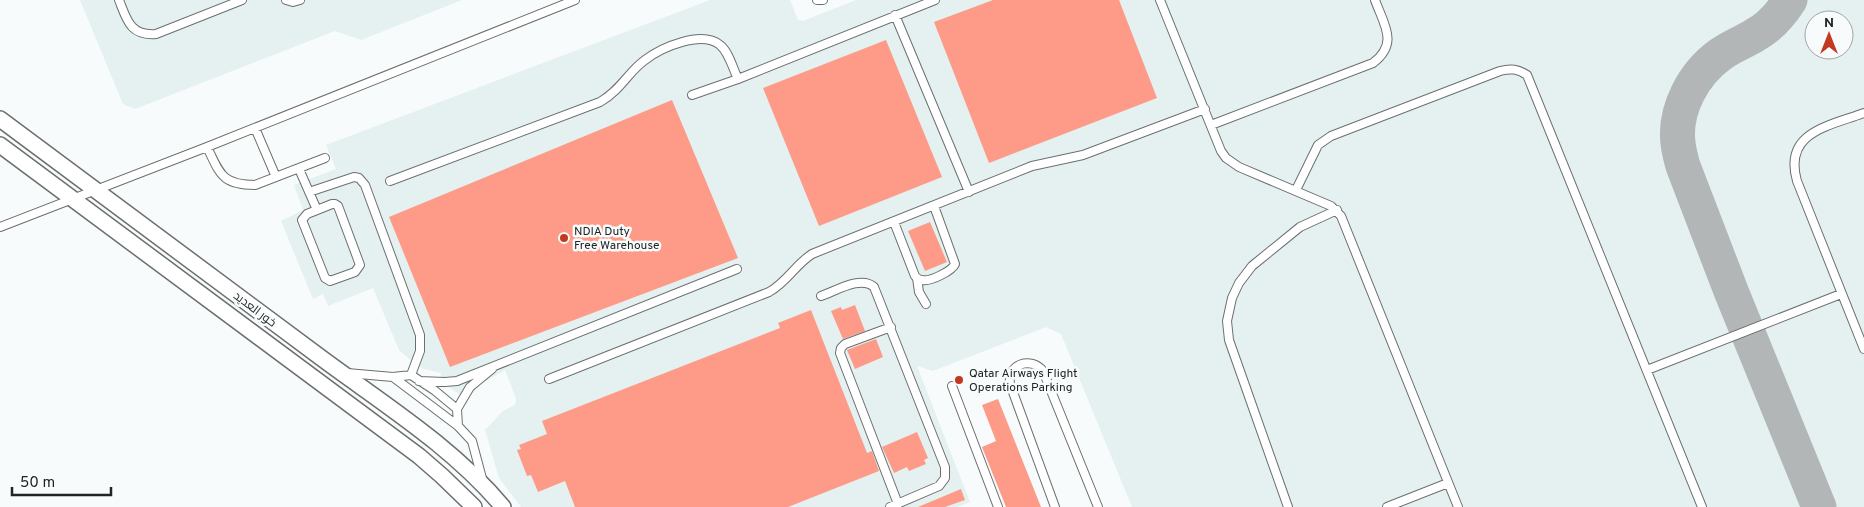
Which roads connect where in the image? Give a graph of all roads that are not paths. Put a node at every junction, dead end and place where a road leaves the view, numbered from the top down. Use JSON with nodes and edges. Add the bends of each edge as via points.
{"nodes":[{"id":1,"x":119,"y":0,"type":"edge"},
{"id":2,"x":242,"y":0,"type":"edge"},
{"id":3,"x":286,"y":0,"type":"edge"},
{"id":4,"x":300,"y":0,"type":"edge"},
{"id":5,"x":575,"y":0,"type":"edge"},
{"id":6,"x":817,"y":0,"type":"edge"},
{"id":7,"x":823,"y":0,"type":"edge"},
{"id":8,"x":935,"y":0,"type":"edge"},
{"id":9,"x":1160,"y":0,"type":"edge"},
{"id":10,"x":1375,"y":0,"type":"edge"},
{"id":11,"x":895,"y":16,"type":"junction"},
{"id":12,"x":738,"y":79,"type":"junction"},
{"id":13,"x":692,"y":95,"type":"dead end"},
{"id":14,"x":1205,"y":109,"type":"junction"},
{"id":15,"x":1864,"y":113,"type":"edge"},
{"id":16,"x":0,"y":119,"type":"edge"},
{"id":17,"x":1211,"y":125,"type":"junction"},
{"id":18,"x":255,"y":128,"type":"junction"},
{"id":19,"x":0,"y":145,"type":"edge"},
{"id":20,"x":207,"y":147,"type":"junction"},
{"id":21,"x":325,"y":158,"type":"dead end"},
{"id":22,"x":298,"y":169,"type":"junction"},
{"id":23,"x":276,"y":177,"type":"junction"},
{"id":24,"x":390,"y":181,"type":"dead end"},
{"id":25,"x":1296,"y":190,"type":"junction"},
{"id":26,"x":96,"y":191,"type":"junction"},
{"id":27,"x":309,"y":192,"type":"junction"},
{"id":28,"x":969,"y":192,"type":"junction"},
{"id":29,"x":73,"y":198,"type":"junction"},
{"id":30,"x":934,"y":206,"type":"junction"},
{"id":31,"x":317,"y":210,"type":"junction"},
{"id":32,"x":1337,"y":210,"type":"junction"},
{"id":33,"x":894,"y":222,"type":"junction"},
{"id":34,"x":0,"y":227,"type":"edge"},
{"id":35,"x":737,"y":269,"type":"dead end"},
{"id":36,"x":917,"y":278,"type":"junction"},
{"id":37,"x":1842,"y":294,"type":"junction"},
{"id":38,"x":821,"y":296,"type":"dead end"},
{"id":39,"x":926,"y":304,"type":"dead end"},
{"id":40,"x":891,"y":327,"type":"junction"},
{"id":41,"x":1864,"y":350,"type":"edge"},
{"id":42,"x":501,"y":362,"type":"junction"},
{"id":43,"x":1647,"y":370,"type":"junction"},
{"id":44,"x":341,"y":373,"type":"junction"},
{"id":45,"x":411,"y":375,"type":"junction"},
{"id":46,"x":393,"y":377,"type":"junction"},
{"id":47,"x":550,"y":380,"type":"dead end"},
{"id":48,"x":419,"y":381,"type":"junction"},
{"id":49,"x":952,"y":386,"type":"dead end"},
{"id":50,"x":456,"y":409,"type":"junction"},
{"id":51,"x":458,"y":426,"type":"junction"},
{"id":52,"x":1448,"y":483,"type":"junction"},
{"id":53,"x":484,"y":486,"type":"junction"},
{"id":54,"x":898,"y":504,"type":"junction"},
{"id":55,"x":1396,"y":505,"type":"edge"},
{"id":56,"x":1094,"y":506,"type":"edge"},
{"id":57,"x":474,"y":507,"type":"edge"},
{"id":58,"x":503,"y":507,"type":"edge"},
{"id":59,"x":890,"y":507,"type":"edge"},
{"id":60,"x":998,"y":507,"type":"edge"},
{"id":61,"x":1055,"y":507,"type":"edge"},
{"id":62,"x":1288,"y":507,"type":"edge"},
{"id":63,"x":1387,"y":507,"type":"edge"},
{"id":64,"x":1458,"y":507,"type":"edge"},
{"id":65,"x":1702,"y":507,"type":"edge"}],
"edges":[{"from":1,"to":2,"type":"lane","via":[[129,25],[147,35]]},
{"from":3,"to":4,"type":"lane"},
{"from":5,"to":18,"type":"lane"},
{"from":6,"to":7,"type":"lane"},
{"from":8,"to":11,"type":"lane"},
{"from":9,"to":14,"type":"lane"},
{"from":10,"to":17,"type":"lane","via":[[1388,38],[1387,48],[1373,63]]},
{"from":11,"to":12,"type":"lane"},
{"from":11,"to":28,"type":"lane"},
{"from":12,"to":13,"type":"lane"},
{"from":12,"to":24,"type":"lane","via":[[721,45],[705,38],[686,41],[644,60],[620,88],[600,102]]},
{"from":14,"to":17,"type":"lane"},
{"from":14,"to":28,"type":"lane","via":[[1082,156],[1032,166]]},
{"from":15,"to":37,"type":"lane","via":[[1808,135],[1795,158],[1797,181]]},
{"from":16,"to":26,"type":"street","name":"خور العديد"},
{"from":17,"to":25,"type":"lane","via":[[1222,151],[1232,163]]},
{"from":18,"to":20,"type":"lane"},
{"from":18,"to":23,"type":"lane"},
{"from":19,"to":29,"type":"street","name":"خور العديد"},
{"from":20,"to":23,"type":"lane","via":[[229,182],[255,185]]},
{"from":20,"to":26,"type":"lane"},
{"from":21,"to":22,"type":"lane"},
{"from":22,"to":23,"type":"lane"},
{"from":22,"to":27,"type":"lane"},
{"from":25,"to":32,"type":"lane"},
{"from":25,"to":43,"type":"lane","via":[[1314,150],[1324,140],[1500,71],[1520,70],[1527,75],[1533,87]]},
{"from":26,"to":29,"type":"lane"},
{"from":26,"to":44,"type":"street","name":"خور العديد"},
{"from":27,"to":31,"type":"lane"},
{"from":27,"to":45,"type":"lane","via":[[354,177],[365,185],[420,335],[420,351]]},
{"from":28,"to":30,"type":"lane"},
{"from":29,"to":34,"type":"lane"},
{"from":29,"to":57,"type":"street","name":"خور العديد","via":[[419,456]]},
{"from":30,"to":33,"type":"lane"},
{"from":30,"to":36,"type":"lane","via":[[956,264],[950,271],[929,280]]},
{"from":31,"to":31,"type":"lane","via":[[302,220],[325,278],[333,281],[358,270],[360,265],[337,205],[334,203]]},
{"from":32,"to":52,"type":"lane"},
{"from":32,"to":62,"type":"lane","via":[[1300,227],[1252,266],[1232,298],[1227,321],[1229,340]]},
{"from":33,"to":36,"type":"lane"},
{"from":33,"to":47,"type":"lane","via":[[812,254],[769,292]]},
{"from":35,"to":42,"type":"lane"},
{"from":36,"to":39,"type":"lane","via":[[919,292]]},
{"from":37,"to":41,"type":"lane"},
{"from":37,"to":43,"type":"lane"},
{"from":38,"to":40,"type":"lane","via":[[861,282],[868,283],[876,291]]},
{"from":40,"to":54,"type":"lane","via":[[946,472],[943,482],[935,489]]},
{"from":40,"to":54,"type":"lane","via":[[845,344],[840,353]]},
{"from":42,"to":48,"type":"lane","via":[[457,381]]},
{"from":42,"to":50,"type":"lane","via":[[470,387]]},
{"from":43,"to":65,"type":"lane"},
{"from":44,"to":46,"type":"lane"},
{"from":44,"to":53,"type":"street","name":"خور العديد","via":[[436,442]]},
{"from":45,"to":46,"type":"lane"},
{"from":45,"to":48,"type":"lane"},
{"from":46,"to":51,"type":"lane"},
{"from":48,"to":50,"type":"lane"},
{"from":49,"to":60,"type":"lane"},
{"from":50,"to":51,"type":"lane"},
{"from":51,"to":53,"type":"lane","via":[[472,441]]},
{"from":52,"to":55,"type":"lane"},
{"from":52,"to":64,"type":"lane"},
{"from":53,"to":58,"type":"street","name":"خور العديد"},
{"from":54,"to":59,"type":"lane"},
{"from":55,"to":63,"type":"lane"},
{"from":56,"to":61,"type":"lane","via":[[1043,371],[1036,364],[1024,363],[1013,370],[1010,384]]}]}
